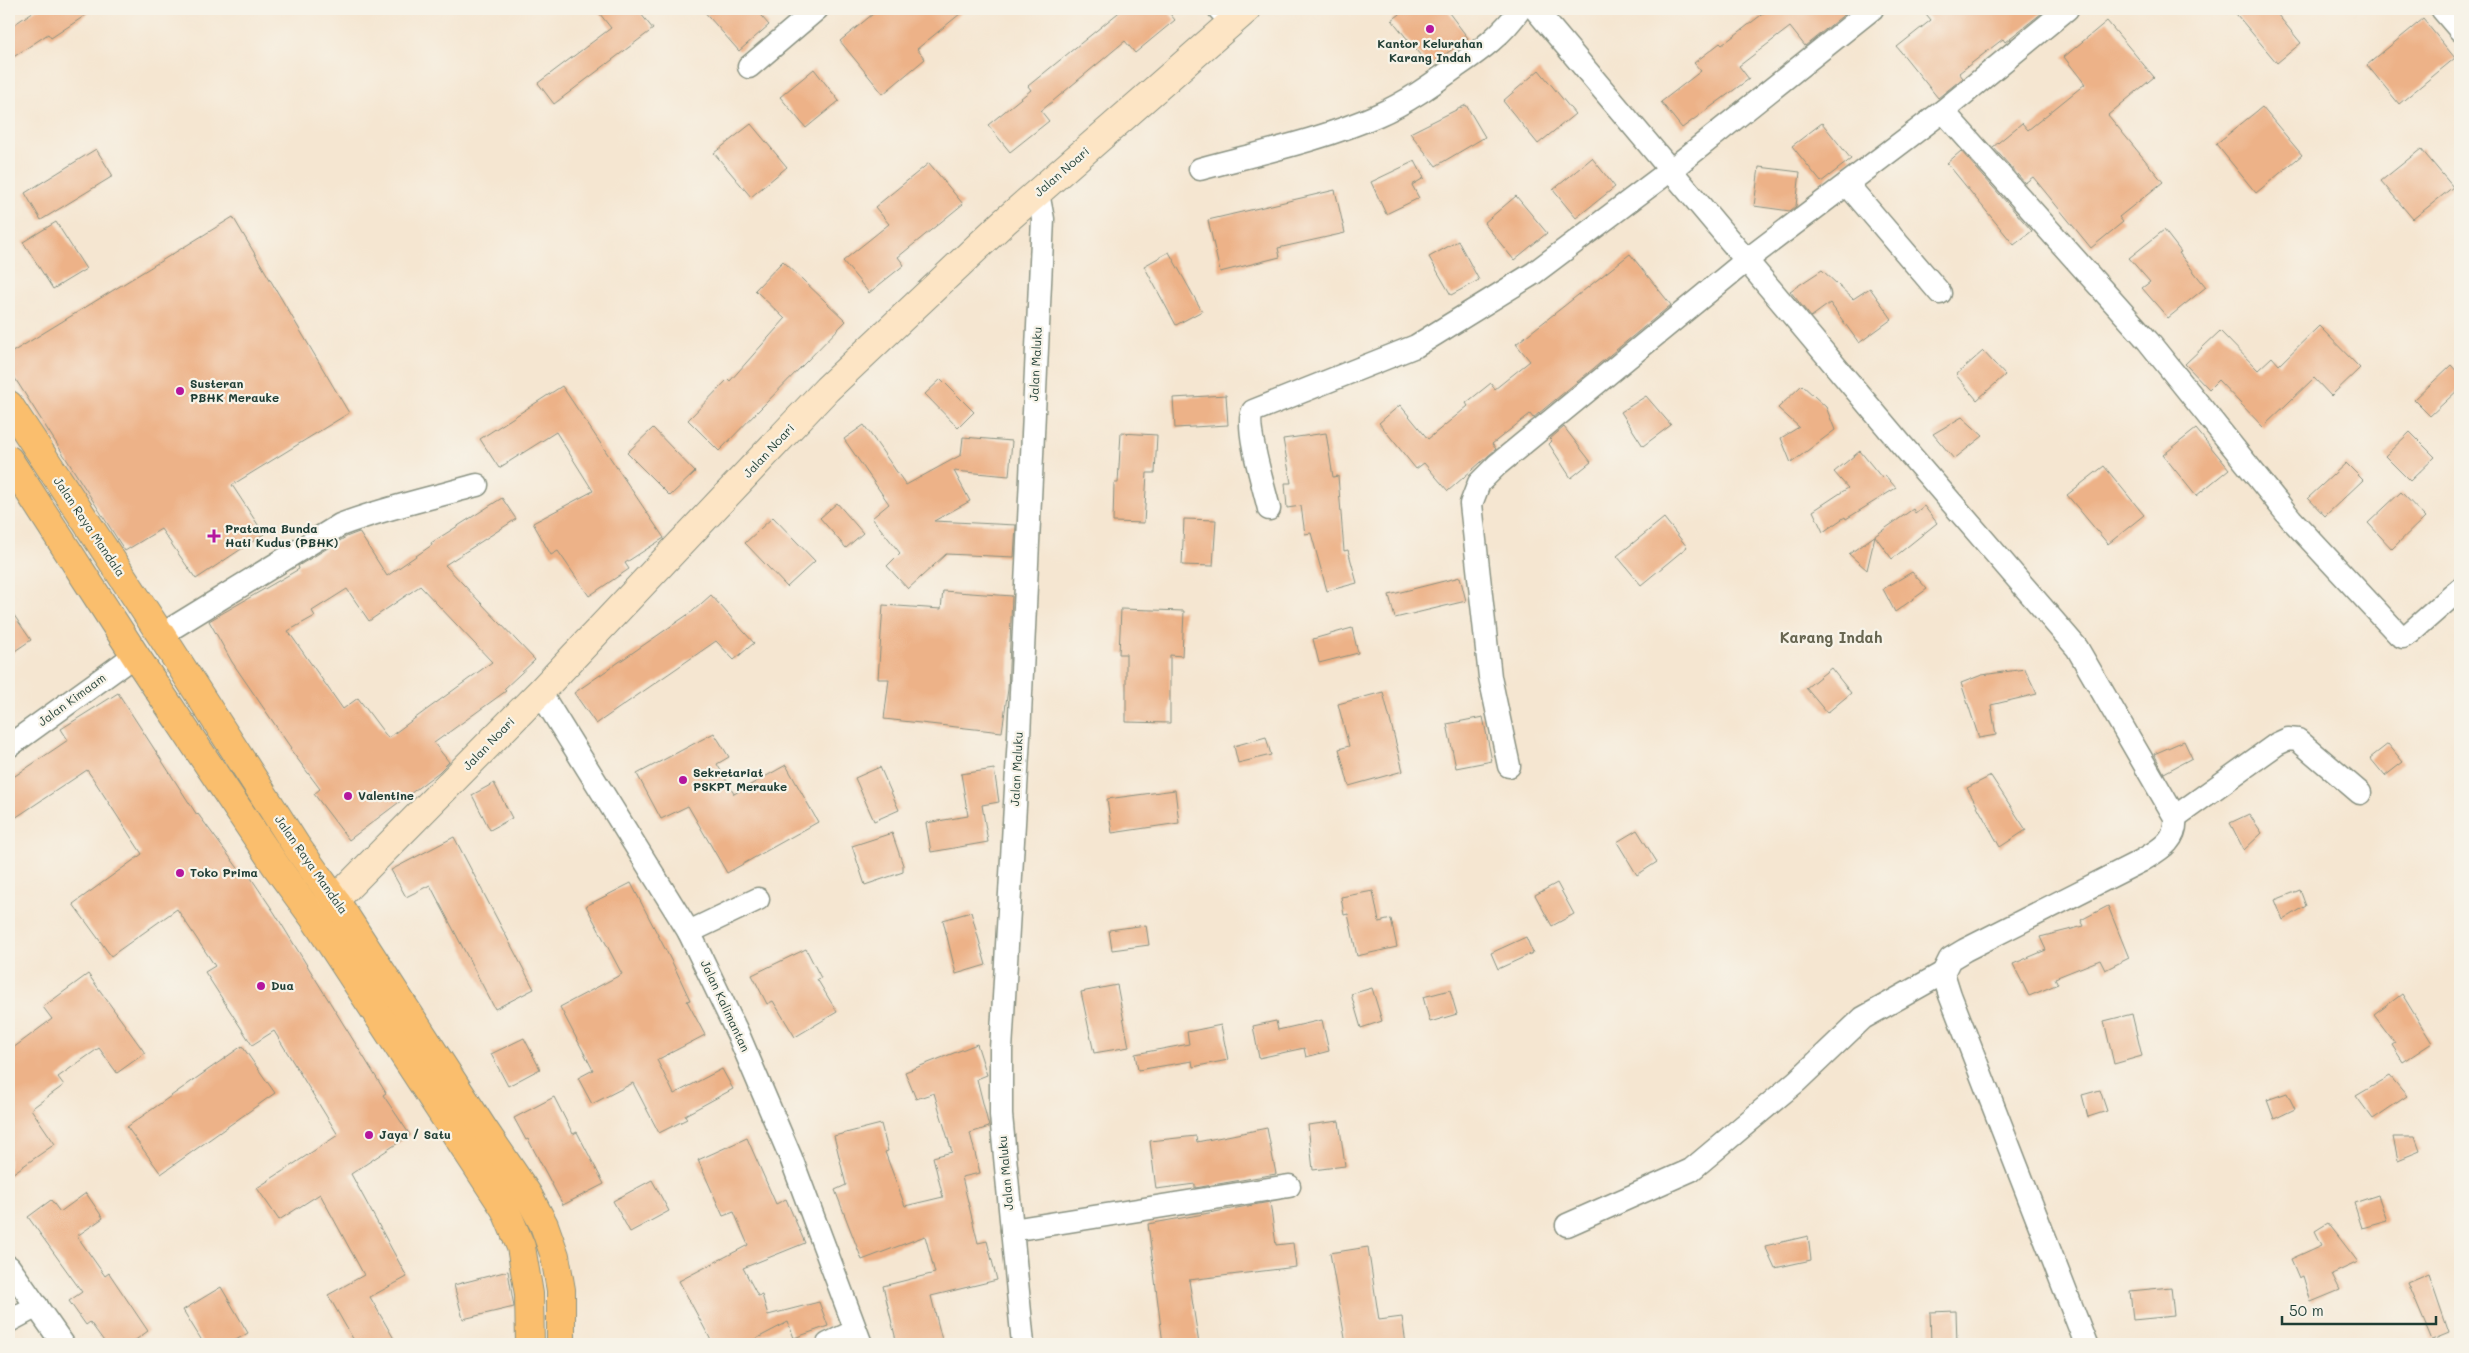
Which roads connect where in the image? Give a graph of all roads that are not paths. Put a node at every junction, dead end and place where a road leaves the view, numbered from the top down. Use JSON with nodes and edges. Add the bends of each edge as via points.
{"nodes":[{"id":1,"x":818,"y":9,"type":"edge"},
{"id":2,"x":1520,"y":9,"type":"edge"},
{"id":3,"x":1535,"y":9,"type":"edge"},
{"id":4,"x":1872,"y":9,"type":"edge"},
{"id":5,"x":2066,"y":9,"type":"edge"},
{"id":6,"x":2442,"y":9,"type":"edge"},
{"id":7,"x":1232,"y":13,"type":"edge"},
{"id":8,"x":2460,"y":30,"type":"edge"},
{"id":9,"x":749,"y":67,"type":"dead end"},
{"id":10,"x":1943,"y":111,"type":"junction"},
{"id":11,"x":1672,"y":169,"type":"junction"},
{"id":12,"x":1200,"y":170,"type":"dead end"},
{"id":13,"x":1847,"y":184,"type":"junction"},
{"id":14,"x":1038,"y":193,"type":"junction"},
{"id":15,"x":1748,"y":258,"type":"junction"},
{"id":16,"x":1940,"y":293,"type":"dead end"},
{"id":17,"x":9,"y":405,"type":"edge"},
{"id":18,"x":9,"y":460,"type":"edge"},
{"id":19,"x":478,"y":484,"type":"dead end"},
{"id":20,"x":1269,"y":509,"type":"dead end"},
{"id":21,"x":2460,"y":590,"type":"edge"},
{"id":22,"x":161,"y":635,"type":"junction"},
{"id":23,"x":135,"y":655,"type":"junction"},
{"id":24,"x":540,"y":692,"type":"junction"},
{"id":25,"x":9,"y":746,"type":"edge"},
{"id":26,"x":1509,"y":766,"type":"dead end"},
{"id":27,"x":2360,"y":792,"type":"dead end"},
{"id":28,"x":2175,"y":817,"type":"junction"},
{"id":29,"x":758,"y":899,"type":"dead end"},
{"id":30,"x":335,"y":900,"type":"junction"},
{"id":31,"x":314,"y":918,"type":"junction"},
{"id":32,"x":689,"y":932,"type":"junction"},
{"id":33,"x":1943,"y":973,"type":"junction"},
{"id":34,"x":1289,"y":1186,"type":"dead end"},
{"id":35,"x":1568,"y":1225,"type":"dead end"},
{"id":36,"x":1019,"y":1230,"type":"junction"},
{"id":37,"x":9,"y":1267,"type":"edge"},
{"id":38,"x":37,"y":1306,"type":"junction"},
{"id":39,"x":9,"y":1321,"type":"edge"},
{"id":40,"x":858,"y":1338,"type":"edge"},
{"id":41,"x":63,"y":1344,"type":"edge"},
{"id":42,"x":530,"y":1344,"type":"edge"},
{"id":43,"x":560,"y":1344,"type":"edge"},
{"id":44,"x":828,"y":1344,"type":"edge"},
{"id":45,"x":1023,"y":1344,"type":"edge"},
{"id":46,"x":2086,"y":1344,"type":"edge"}],
"edges":[{"from":1,"to":9,"type":"street"},
{"from":2,"to":12,"type":"street","via":[[1510,25],[1486,46],[1420,93],[1378,115],[1302,142]]},
{"from":3,"to":11,"type":"street"},
{"from":4,"to":11,"type":"street"},
{"from":5,"to":10,"type":"street"},
{"from":6,"to":8,"type":"street"},
{"from":7,"to":14,"type":"street","name":"Jalan Noari"},
{"from":10,"to":13,"type":"street"},
{"from":10,"to":21,"type":"street","via":[[2148,341],[2291,519],[2399,635],[2403,637],[2410,633]]},
{"from":11,"to":15,"type":"street"},
{"from":11,"to":20,"type":"street","via":[[1534,273],[1416,346],[1253,411],[1250,420],[1252,433]]},
{"from":13,"to":15,"type":"street"},
{"from":13,"to":16,"type":"street"},
{"from":14,"to":24,"type":"street","name":"Jalan Noari","via":[[827,389]]},
{"from":14,"to":36,"type":"street","name":"Jalan Maluku","via":[[1042,229],[1001,1050],[1001,1115]]},
{"from":15,"to":26,"type":"street","via":[[1478,483],[1471,504],[1477,566],[1490,676]]},
{"from":15,"to":28,"type":"street","via":[[2077,648]]},
{"from":17,"to":22,"type":"highway","name":"Jalan Raya Mandala"},
{"from":18,"to":23,"type":"highway"},
{"from":19,"to":22,"type":"street","via":[[340,525]]},
{"from":22,"to":30,"type":"highway","name":"Jalan Raya Mandala","via":[[296,847]]},
{"from":23,"to":25,"type":"street","name":"Jalan Kimaam"},
{"from":23,"to":31,"type":"highway"},
{"from":24,"to":30,"type":"street","name":"Jalan Noari"},
{"from":24,"to":32,"type":"street","name":"Jalan Kalimantan"},
{"from":27,"to":28,"type":"street","via":[[2298,740],[2288,740],[2277,744]]},
{"from":28,"to":33,"type":"street","via":[[2175,832],[2163,847],[1965,950],[1950,960]]},
{"from":29,"to":32,"type":"street"},
{"from":30,"to":31,"type":"street","name":"Jalan Noari"},
{"from":30,"to":43,"type":"highway","name":"Jalan Raya Mandala","via":[[528,1195],[544,1225],[555,1256],[561,1290]]},
{"from":31,"to":42,"type":"highway","via":[[504,1209],[521,1248],[529,1294]]},
{"from":32,"to":40,"type":"street","name":"Jalan Kalimantan","via":[[738,1034],[791,1158]]},
{"from":33,"to":35,"type":"street","via":[[1863,1018],[1797,1081],[1691,1170]]},
{"from":33,"to":46,"type":"street"},
{"from":34,"to":36,"type":"street"},
{"from":36,"to":45,"type":"street","name":"Jalan Maluku"},
{"from":37,"to":38,"type":"street"},
{"from":38,"to":39,"type":"street"},
{"from":38,"to":41,"type":"street"},
{"from":40,"to":44,"type":"street"}]}
